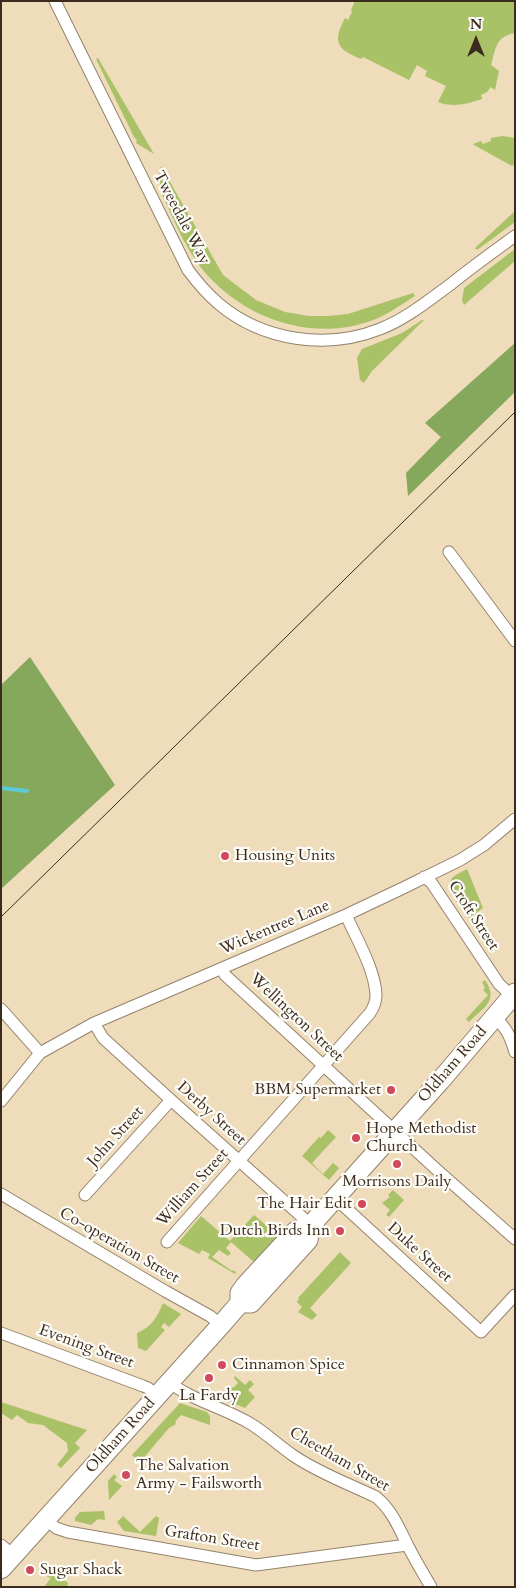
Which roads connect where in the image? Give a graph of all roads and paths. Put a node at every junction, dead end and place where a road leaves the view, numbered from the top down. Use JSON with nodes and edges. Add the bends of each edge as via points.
{"nodes":[{"id":1,"x":55,"y":1,"type":"edge"},
{"id":2,"x":515,"y":236,"type":"edge"},
{"id":3,"x":449,"y":552,"type":"dead end"},
{"id":4,"x":515,"y":641,"type":"edge"},
{"id":5,"x":515,"y":819,"type":"edge"},
{"id":6,"x":424,"y":877,"type":"junction"},
{"id":7,"x":346,"y":915,"type":"junction"},
{"id":8,"x":222,"y":968,"type":"junction"},
{"id":9,"x":513,"y":995,"type":"edge"},
{"id":10,"x":1,"y":1009,"type":"edge"},
{"id":11,"x":494,"y":1017,"type":"junction"},
{"id":12,"x":94,"y":1023,"type":"junction"},
{"id":13,"x":515,"y":1052,"type":"edge"},
{"id":14,"x":40,"y":1053,"type":"junction"},
{"id":15,"x":324,"y":1066,"type":"junction"},
{"id":16,"x":171,"y":1100,"type":"junction"},
{"id":17,"x":1,"y":1101,"type":"edge"},
{"id":18,"x":396,"y":1130,"type":"junction"},
{"id":19,"x":239,"y":1161,"type":"junction"},
{"id":20,"x":1,"y":1194,"type":"edge"},
{"id":21,"x":85,"y":1195,"type":"dead end"},
{"id":22,"x":335,"y":1198,"type":"junction"},
{"id":23,"x":311,"y":1225,"type":"junction"},
{"id":24,"x":515,"y":1239,"type":"edge"},
{"id":25,"x":167,"y":1242,"type":"dead end"},
{"id":26,"x":515,"y":1295,"type":"edge"},
{"id":27,"x":221,"y":1325,"type":"junction"},
{"id":28,"x":1,"y":1333,"type":"edge"},
{"id":29,"x":163,"y":1389,"type":"junction"},
{"id":30,"x":46,"y":1520,"type":"junction"},
{"id":31,"x":407,"y":1545,"type":"junction"},
{"id":32,"x":5,"y":1556,"type":"edge"},
{"id":33,"x":431,"y":1587,"type":"edge"}],
"edges":[{"from":1,"to":2,"type":"street","name":"Tweedale Way","via":[[188,270],[219,304],[247,323],[261,330],[324,341],[380,329],[410,313]]},
{"from":3,"to":4,"type":"street"},
{"from":5,"to":6,"type":"street","name":"Wickentree Lane","via":[[484,845]]},
{"from":6,"to":7,"type":"street","name":"Wickentree Lane"},
{"from":6,"to":9,"type":"street","name":"Croft Street","via":[[431,882],[498,984]]},
{"from":7,"to":8,"type":"street","name":"Wickentree Lane"},
{"from":7,"to":15,"type":"street","name":"William Street","via":[[374,982],[375,1004]]},
{"from":8,"to":12,"type":"street","name":"Wickentree Lane"},
{"from":8,"to":15,"type":"street","name":"Wellington Street","via":[[225,975]]},
{"from":9,"to":11,"type":"highway","name":"Oldham Road"},
{"from":10,"to":14,"type":"street"},
{"from":11,"to":13,"type":"street","via":[[510,1035]]},
{"from":11,"to":18,"type":"highway","name":"Oldham Road"},
{"from":12,"to":14,"type":"street","name":"Wickentree Lane"},
{"from":12,"to":16,"type":"street","name":"Derby Street","via":[[104,1038]]},
{"from":14,"to":17,"type":"street"},
{"from":15,"to":18,"type":"street","name":"Wellington Street"},
{"from":15,"to":19,"type":"street","name":"William Street"},
{"from":16,"to":19,"type":"street","name":"Derby Street"},
{"from":16,"to":21,"type":"street","name":"John Street"},
{"from":18,"to":22,"type":"highway","name":"Oldham Road"},
{"from":18,"to":24,"type":"street","name":"Wellington Street"},
{"from":19,"to":23,"type":"street","name":"Derby Street"},
{"from":19,"to":25,"type":"street","name":"William Street"},
{"from":20,"to":27,"type":"street","name":"Co-operation Street"},
{"from":22,"to":23,"type":"highway","name":"Oldham Road"},
{"from":22,"to":26,"type":"street","name":"Duke Street","via":[[482,1332]]},
{"from":23,"to":27,"type":"highway","name":"Oldham Road","via":[[308,1240],[251,1303],[240,1303]]},
{"from":27,"to":29,"type":"highway","name":"Oldham Road"},
{"from":28,"to":29,"type":"street","name":"Evening Street","via":[[148,1388]]},
{"from":29,"to":30,"type":"highway","name":"Oldham Road"},
{"from":29,"to":31,"type":"street","name":"Cheetham Street","via":[[180,1391],[225,1410],[252,1424],[309,1465],[376,1497],[395,1520]]},
{"from":30,"to":31,"type":"street","name":"Grafton Street","via":[[68,1532],[256,1564]]},
{"from":30,"to":32,"type":"highway","name":"Oldham Road"},
{"from":31,"to":33,"type":"street","name":"Cheetham Street"}]}
